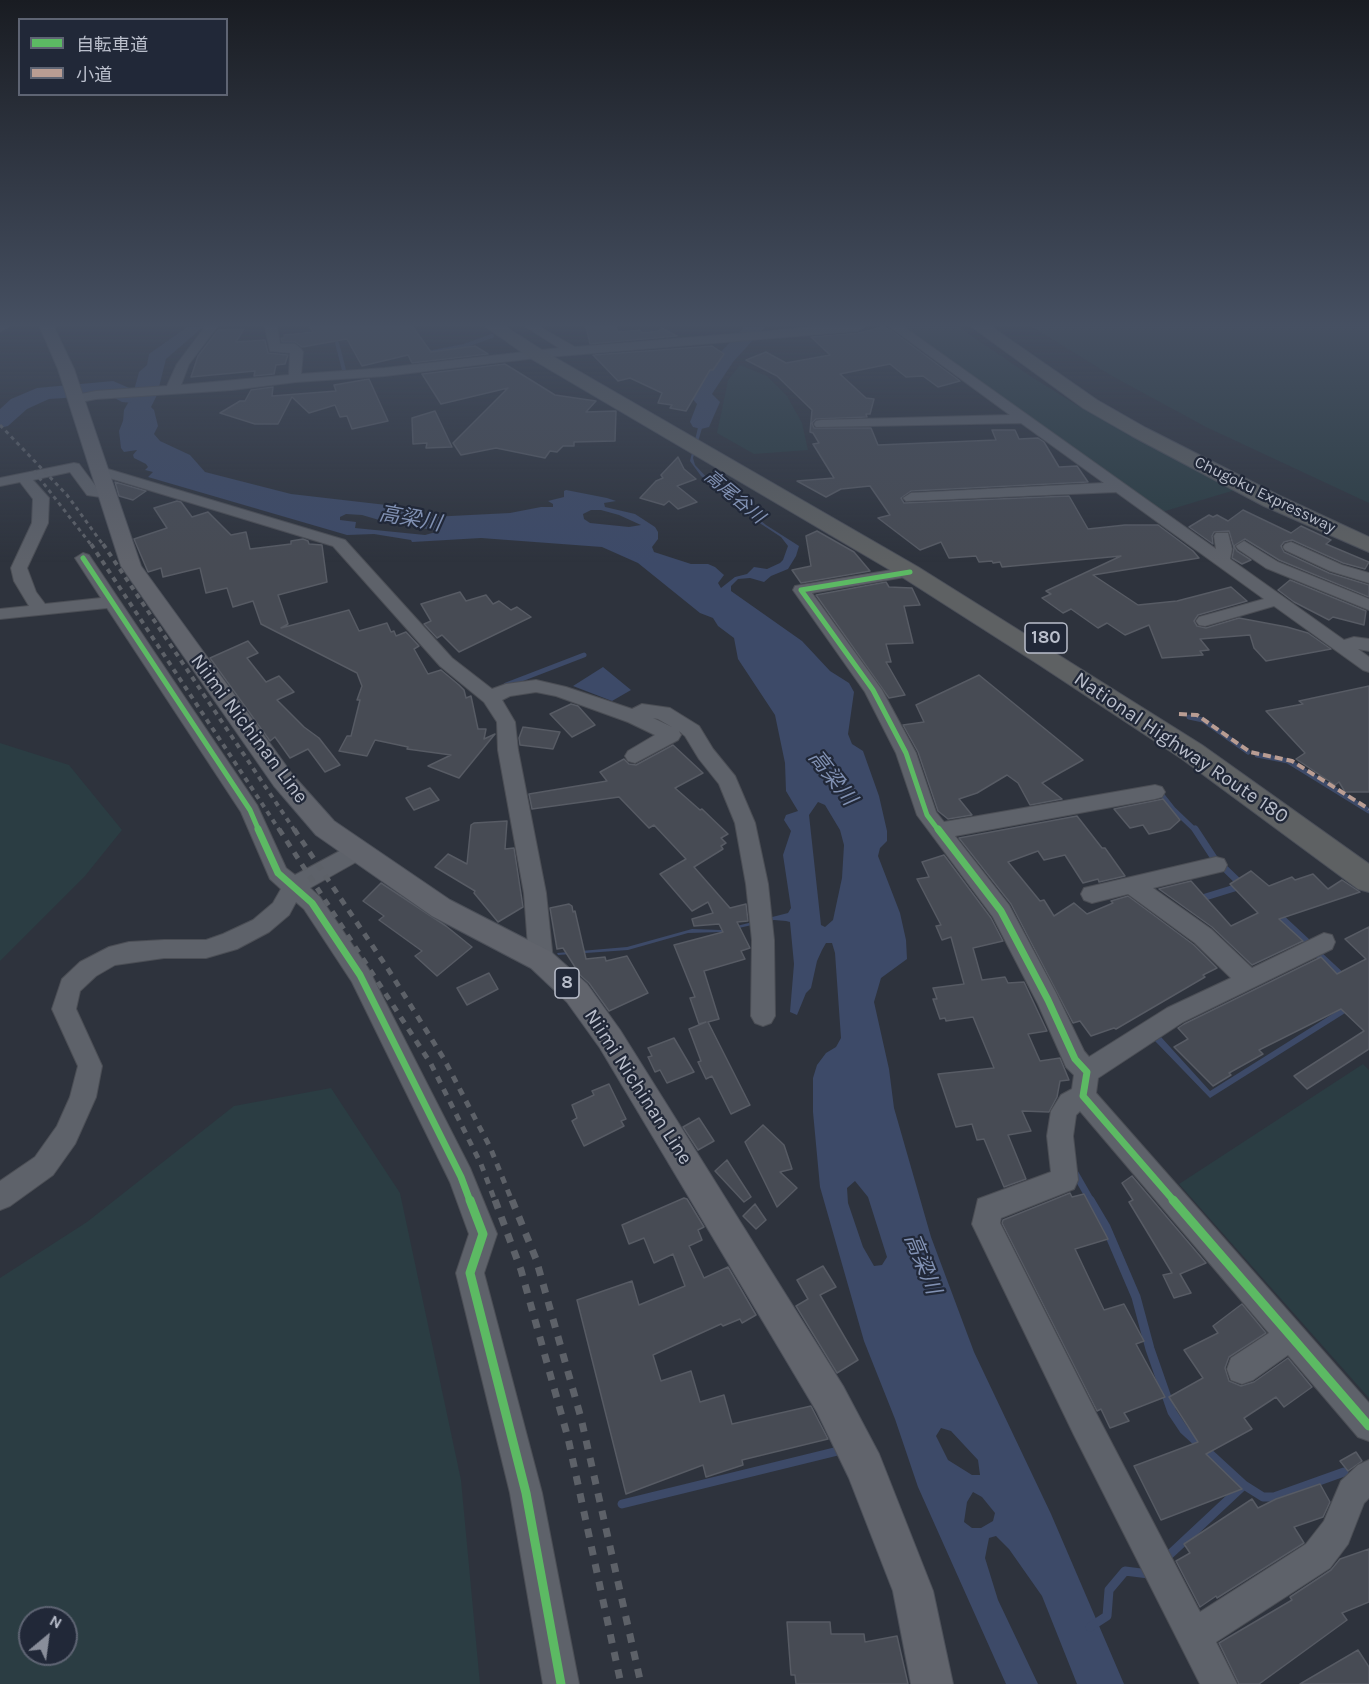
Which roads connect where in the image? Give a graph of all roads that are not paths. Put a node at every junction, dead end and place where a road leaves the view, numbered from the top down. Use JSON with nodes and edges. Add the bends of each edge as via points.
{"nodes":[{"id":1,"x":82,"y":406,"type":"edge"},
{"id":2,"x":635,"y":406,"type":"edge"},
{"id":3,"x":1007,"y":406,"type":"edge"},
{"id":4,"x":1093,"y":406,"type":"edge"},
{"id":5,"x":1118,"y":406,"type":"edge"},
{"id":6,"x":1026,"y":419,"type":"junction"},
{"id":7,"x":821,"y":424,"type":"dead end"},
{"id":8,"x":712,"y":449,"type":"junction"},
{"id":9,"x":23,"y":477,"type":"junction"},
{"id":10,"x":0,"y":482,"type":"edge"},
{"id":11,"x":104,"y":482,"type":"junction"},
{"id":12,"x":1121,"y":488,"type":"junction"},
{"id":13,"x":911,"y":498,"type":"dead end"},
{"id":14,"x":1369,"y":532,"type":"edge"},
{"id":15,"x":1222,"y":536,"type":"dead end"},
{"id":16,"x":1369,"y":545,"type":"edge"},
{"id":17,"x":1244,"y":546,"type":"dead end"},
{"id":18,"x":1291,"y":547,"type":"dead end"},
{"id":19,"x":83,"y":558,"type":"dead end"},
{"id":20,"x":1222,"y":560,"type":"junction"},
{"id":21,"x":910,"y":572,"type":"junction"},
{"id":22,"x":1369,"y":578,"type":"edge"},
{"id":23,"x":1278,"y":600,"type":"junction"},
{"id":24,"x":111,"y":602,"type":"junction"},
{"id":25,"x":1369,"y":605,"type":"edge"},
{"id":26,"x":41,"y":610,"type":"junction"},
{"id":27,"x":0,"y":614,"type":"edge"},
{"id":28,"x":1205,"y":621,"type":"dead end"},
{"id":29,"x":1369,"y":645,"type":"edge"},
{"id":30,"x":1341,"y":646,"type":"junction"},
{"id":31,"x":1369,"y":666,"type":"edge"},
{"id":32,"x":491,"y":699,"type":"junction"},
{"id":33,"x":634,"y":717,"type":"junction"},
{"id":34,"x":635,"y":756,"type":"dead end"},
{"id":35,"x":1155,"y":792,"type":"dead end"},
{"id":36,"x":938,"y":831,"type":"junction"},
{"id":37,"x":358,"y":852,"type":"junction"},
{"id":38,"x":1369,"y":858,"type":"edge"},
{"id":39,"x":1216,"y":865,"type":"dead end"},
{"id":40,"x":1369,"y":880,"type":"edge"},
{"id":41,"x":1132,"y":885,"type":"junction"},
{"id":42,"x":293,"y":887,"type":"junction"},
{"id":43,"x":1092,"y":894,"type":"dead end"},
{"id":44,"x":1324,"y":942,"type":"dead end"},
{"id":45,"x":541,"y":960,"type":"junction"},
{"id":46,"x":1249,"y":981,"type":"junction"},
{"id":47,"x":763,"y":1016,"type":"dead end"},
{"id":48,"x":1085,"y":1084,"type":"junction"},
{"id":49,"x":0,"y":1197,"type":"edge"},
{"id":50,"x":1290,"y":1336,"type":"junction"},
{"id":51,"x":1242,"y":1370,"type":"dead end"},
{"id":52,"x":1369,"y":1426,"type":"edge"},
{"id":53,"x":1369,"y":1476,"type":"edge"},
{"id":54,"x":1195,"y":1635,"type":"junction"},
{"id":55,"x":561,"y":1684,"type":"edge"},
{"id":56,"x":932,"y":1684,"type":"edge"},
{"id":57,"x":1219,"y":1684,"type":"edge"}],
"edges":[{"from":1,"to":11,"type":"main road","name":"Niimi Nichinan Line","number":"8"},
{"from":2,"to":8,"type":"highway","name":"National Highway Route 180","number":"180"},
{"from":3,"to":6,"type":"street"},
{"from":4,"to":16,"type":"highway","name":"Chugoku Expressway","via":[[1272,501]]},
{"from":5,"to":14,"type":"highway","name":"Chugoku Expressway","via":[[1254,479]]},
{"from":6,"to":7,"type":"street"},
{"from":6,"to":12,"type":"street"},
{"from":8,"to":21,"type":"highway","name":"National Highway Route 180","number":"180"},
{"from":8,"to":38,"type":"highway","name":"National Highway Route 180","number":"180","via":[[929,567],[1067,651],[1207,742]]},
{"from":9,"to":10,"type":"street"},
{"from":9,"to":11,"type":"street","via":[[74,467],[93,492]]},
{"from":9,"to":26,"type":"street","via":[[41,498],[40,523],[19,568],[28,593]]},
{"from":11,"to":32,"type":"street","via":[[339,543],[446,662]]},
{"from":11,"to":37,"type":"main road","name":"Niimi Nichinan Line","number":"8","via":[[130,566],[282,780],[325,828]]},
{"from":12,"to":13,"type":"street"},
{"from":12,"to":20,"type":"street"},
{"from":15,"to":20,"type":"street"},
{"from":17,"to":25,"type":"street","via":[[1272,565]]},
{"from":18,"to":22,"type":"street"},
{"from":19,"to":24,"type":"street"},
{"from":20,"to":23,"type":"street"},
{"from":21,"to":36,"type":"street","via":[[801,590],[873,690],[906,753],[927,815]]},
{"from":21,"to":40,"type":"highway","name":"National Highway Route 180","number":"180","via":[[1192,752]]},
{"from":23,"to":28,"type":"street"},
{"from":23,"to":30,"type":"street"},
{"from":24,"to":26,"type":"street"},
{"from":24,"to":42,"type":"street","via":[[250,810],[278,873]]},
{"from":26,"to":27,"type":"street"},
{"from":29,"to":30,"type":"street"},
{"from":30,"to":31,"type":"street"},
{"from":32,"to":33,"type":"street","via":[[506,690],[536,686]]},
{"from":32,"to":45,"type":"street","via":[[506,722],[535,893]]},
{"from":33,"to":34,"type":"street","via":[[671,735]]},
{"from":33,"to":47,"type":"street","via":[[642,710],[663,713],[692,731],[728,781],[745,823],[757,884],[763,940]]},
{"from":35,"to":36,"type":"street"},
{"from":36,"to":48,"type":"street","via":[[1001,911],[1048,1000]]},
{"from":37,"to":42,"type":"street"},
{"from":37,"to":45,"type":"main road","name":"Niimi Nichinan Line","number":"8","via":[[441,908]]},
{"from":39,"to":41,"type":"street"},
{"from":41,"to":43,"type":"street"},
{"from":41,"to":46,"type":"street","via":[[1203,936]]},
{"from":42,"to":49,"type":"street","via":[[281,909],[261,926],[229,942],[206,949],[164,949],[109,957],[70,986],[64,1009],[90,1066],[83,1097],[66,1135],[44,1166]]},
{"from":42,"to":55,"type":"street","via":[[312,903],[360,975],[461,1177],[483,1234],[470,1273],[526,1493]]},
{"from":44,"to":46,"type":"street"},
{"from":45,"to":56,"type":"main road","name":"Niimi Nichinan Line","number":"8","via":[[577,993],[610,1039],[830,1399],[865,1468],[913,1591]]},
{"from":46,"to":48,"type":"street","via":[[1175,1015]]},
{"from":48,"to":50,"type":"street"},
{"from":48,"to":54,"type":"street","via":[[1064,1111],[1060,1136],[1065,1179],[988,1209],[986,1224]]},
{"from":50,"to":51,"type":"street"},
{"from":50,"to":52,"type":"street"},
{"from":53,"to":54,"type":"street","via":[[1352,1492],[1336,1532],[1318,1556]]},
{"from":54,"to":57,"type":"street"}]}
